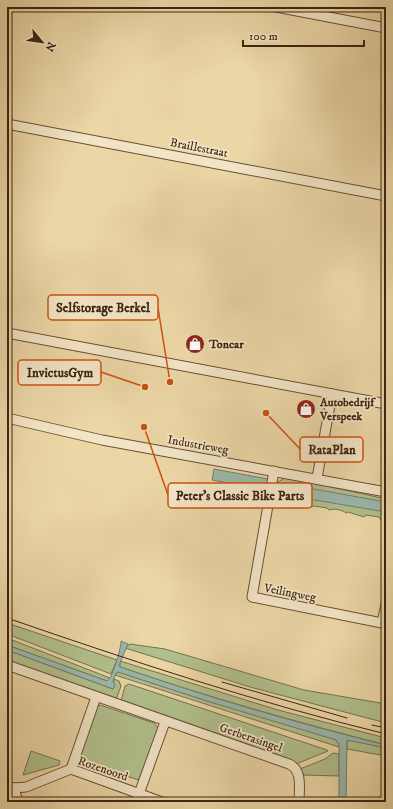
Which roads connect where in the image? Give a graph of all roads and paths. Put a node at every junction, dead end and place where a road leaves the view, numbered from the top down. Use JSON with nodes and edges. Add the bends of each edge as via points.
{"nodes":[{"id":1,"x":276,"y":7,"type":"edge"},
{"id":2,"x":386,"y":28,"type":"edge"},
{"id":3,"x":7,"y":124,"type":"edge"},
{"id":4,"x":386,"y":196,"type":"edge"},
{"id":5,"x":7,"y":333,"type":"edge"},
{"id":6,"x":332,"y":394,"type":"junction"},
{"id":7,"x":386,"y":404,"type":"edge"},
{"id":8,"x":7,"y":418,"type":"edge"},
{"id":9,"x":274,"y":471,"type":"junction"},
{"id":10,"x":317,"y":478,"type":"junction"},
{"id":11,"x":386,"y":492,"type":"edge"},
{"id":12,"x":386,"y":604,"type":"edge"},
{"id":13,"x":7,"y":665,"type":"edge"},
{"id":14,"x":96,"y":697,"type":"junction"},
{"id":15,"x":164,"y":722,"type":"junction"},
{"id":16,"x":71,"y":770,"type":"junction"},
{"id":17,"x":10,"y":787,"type":"edge"},
{"id":18,"x":137,"y":798,"type":"edge"},
{"id":19,"x":18,"y":802,"type":"edge"},
{"id":20,"x":162,"y":802,"type":"edge"},
{"id":21,"x":299,"y":802,"type":"edge"}],
"edges":[{"from":1,"to":2,"type":"street"},
{"from":3,"to":4,"type":"street","name":"Braillestraat"},
{"from":5,"to":6,"type":"street"},
{"from":6,"to":7,"type":"street"},
{"from":6,"to":10,"type":"street"},
{"from":8,"to":9,"type":"street","name":"Industrieweg","via":[[102,440]]},
{"from":9,"to":10,"type":"street","name":"Industrieweg"},
{"from":9,"to":12,"type":"street","name":"Veilingweg","via":[[252,597],[382,623]]},
{"from":10,"to":11,"type":"street","name":"Industrieweg"},
{"from":13,"to":14,"type":"street","name":"Gerberasingel"},
{"from":14,"to":15,"type":"street","name":"Gerberasingel"},
{"from":14,"to":16,"type":"street"},
{"from":15,"to":18,"type":"street"},
{"from":15,"to":21,"type":"street","name":"Gerberasingel","via":[[294,766],[298,772]]},
{"from":16,"to":17,"type":"street","name":"Rozenoord","via":[[26,787]]},
{"from":16,"to":18,"type":"street","name":"Rozenoord"},
{"from":17,"to":19,"type":"street"},
{"from":18,"to":20,"type":"street","name":"Rozenoord"}]}
